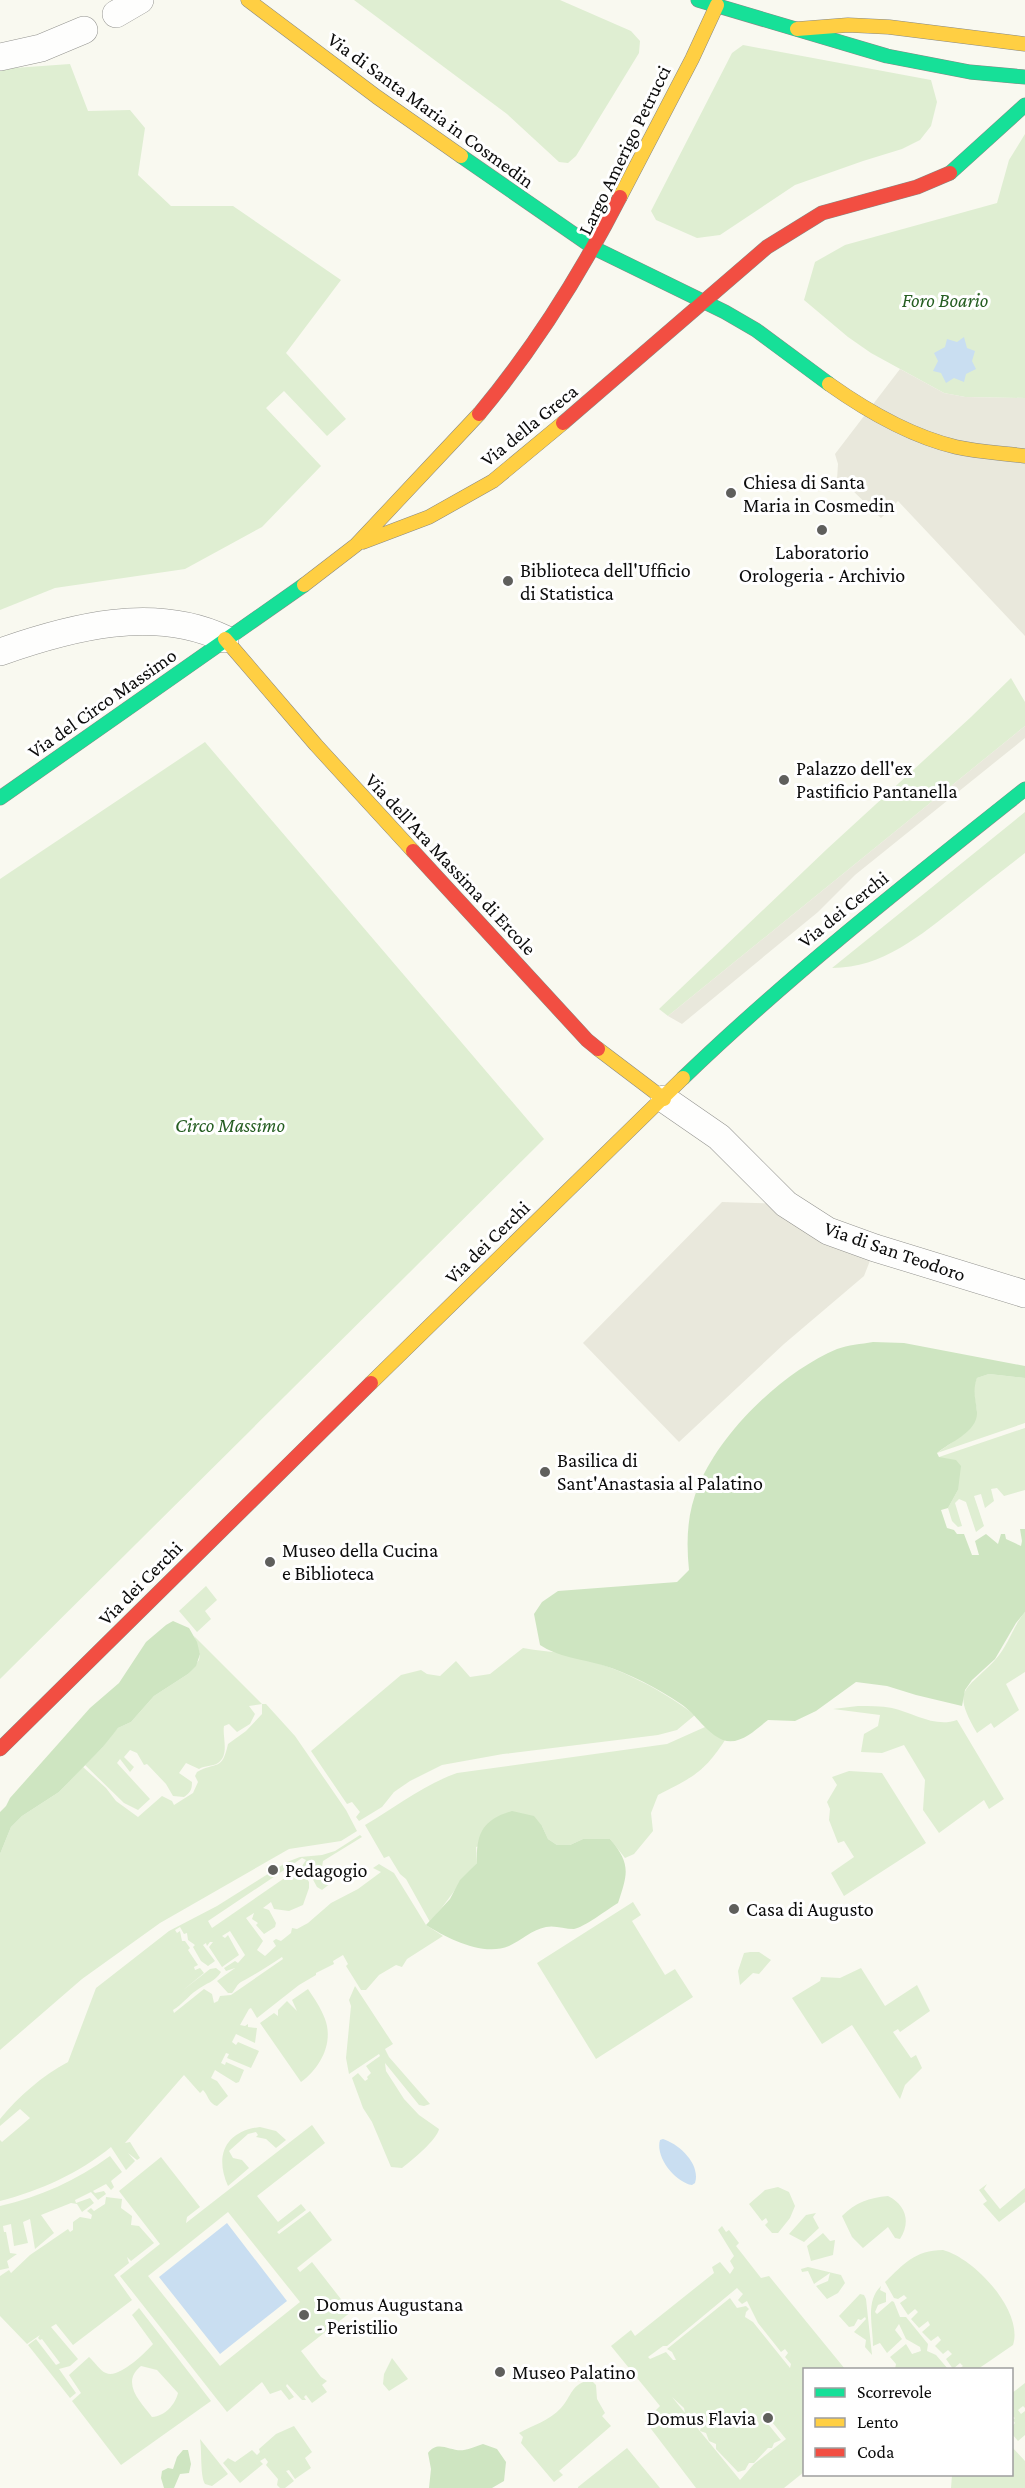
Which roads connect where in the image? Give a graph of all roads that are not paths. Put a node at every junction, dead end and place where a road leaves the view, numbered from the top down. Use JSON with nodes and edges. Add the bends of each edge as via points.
{"nodes":[{"id":1,"x":140,"y":0,"type":"edge"},
{"id":2,"x":248,"y":0,"type":"edge"},
{"id":3,"x":698,"y":0,"type":"edge"},
{"id":4,"x":717,"y":5,"type":"junction"},
{"id":5,"x":116,"y":14,"type":"dead end"},
{"id":6,"x":795,"y":29,"type":"junction"},
{"id":7,"x":84,"y":30,"type":"dead end"},
{"id":8,"x":1025,"y":44,"type":"edge"},
{"id":9,"x":0,"y":57,"type":"edge"},
{"id":10,"x":1025,"y":77,"type":"edge"},
{"id":11,"x":1025,"y":105,"type":"edge"},
{"id":12,"x":594,"y":248,"type":"junction"},
{"id":13,"x":704,"y":301,"type":"junction"},
{"id":14,"x":1025,"y":456,"type":"edge"},
{"id":15,"x":356,"y":545,"type":"junction"},
{"id":16,"x":225,"y":639,"type":"junction"},
{"id":17,"x":0,"y":652,"type":"edge"},
{"id":18,"x":1025,"y":789,"type":"edge"},
{"id":19,"x":0,"y":798,"type":"edge"},
{"id":20,"x":664,"y":1099,"type":"junction"},
{"id":21,"x":1025,"y":1294,"type":"edge"},
{"id":22,"x":0,"y":1749,"type":"edge"}],
"edges":[{"from":1,"to":5,"type":"street"},
{"from":2,"to":12,"type":"main road","name":"Via di Santa Maria in Cosmedin","via":[[377,98]]},
{"from":3,"to":4,"type":"main road"},
{"from":4,"to":6,"type":"main road"},
{"from":4,"to":12,"type":"main road","name":"Largo Amerigo Petrucci"},
{"from":6,"to":8,"type":"main road","via":[[889,27]]},
{"from":6,"to":10,"type":"main road","via":[[887,56],[970,72]]},
{"from":7,"to":9,"type":"street","via":[[41,48]]},
{"from":11,"to":13,"type":"main road","via":[[953,171],[917,187],[845,205],[808,220],[767,247]]},
{"from":12,"to":13,"type":"main road","name":"Largo Amerigo Petrucci"},
{"from":12,"to":15,"type":"main road","name":"Via della Greca","via":[[509,378]]},
{"from":13,"to":14,"type":"main road","name":"Largo Amerigo Petrucci","via":[[756,330],[831,386],[904,429],[958,447]]},
{"from":13,"to":15,"type":"main road","name":"Via della Greca","via":[[493,481],[429,517]]},
{"from":15,"to":16,"type":"main road","name":"Via della Greca","via":[[279,604]]},
{"from":16,"to":17,"type":"street","via":[[188,625],[136,622],[55,634]]},
{"from":16,"to":19,"type":"main road","name":"Via del Circo Massimo"},
{"from":16,"to":20,"type":"main road","name":"Via dell'Ara Massima di Ercole","via":[[300,728],[587,1040]]},
{"from":18,"to":20,"type":"main road","name":"Via dei Cerchi","via":[[800,970]]},
{"from":20,"to":21,"type":"street","name":"Via di San Teodoro","via":[[720,1137],[786,1204],[828,1231]]},
{"from":20,"to":22,"type":"main road","name":"Via dei Cerchi"}]}
